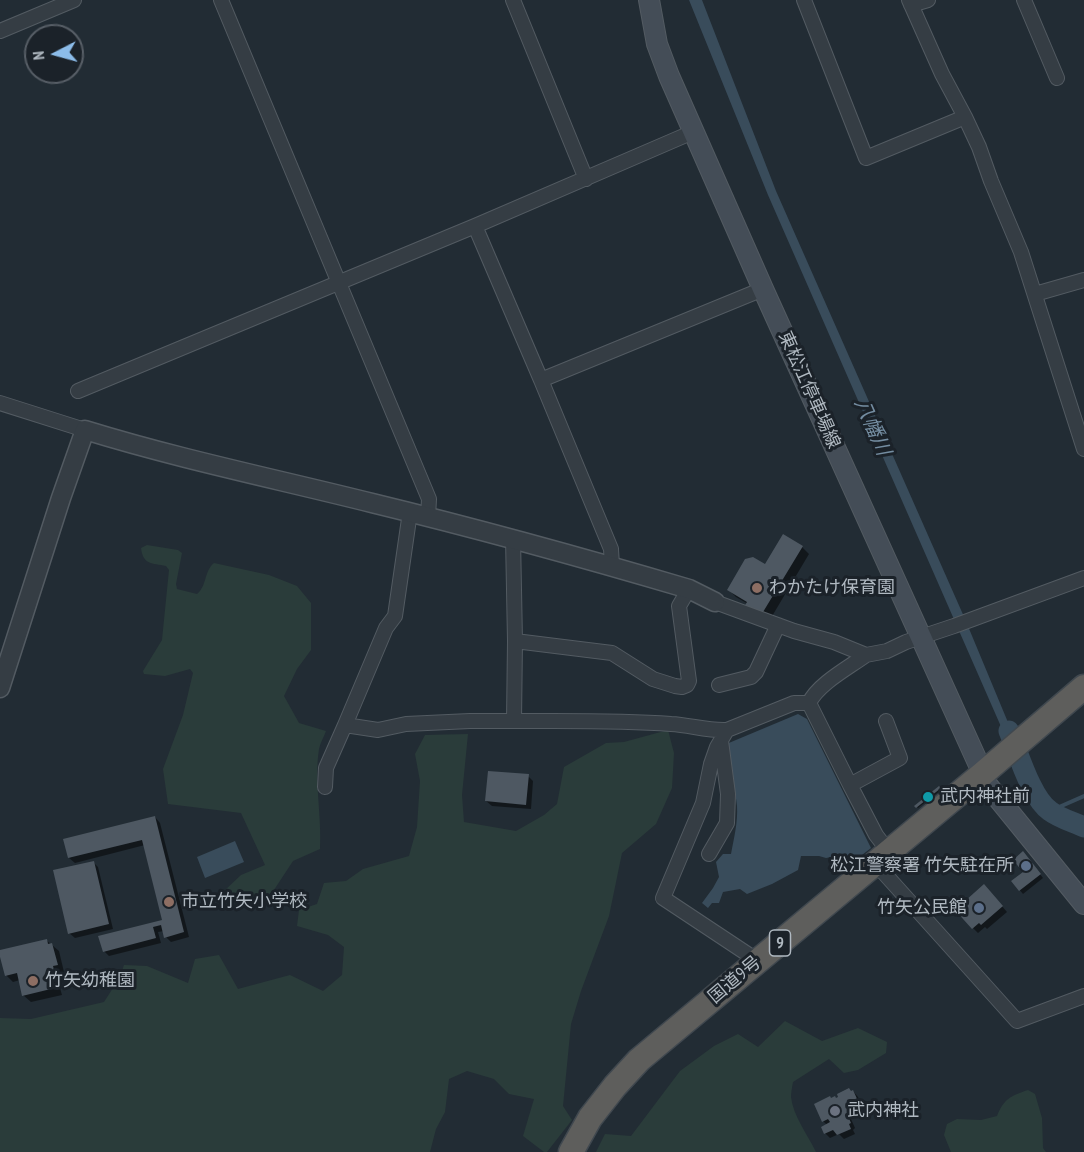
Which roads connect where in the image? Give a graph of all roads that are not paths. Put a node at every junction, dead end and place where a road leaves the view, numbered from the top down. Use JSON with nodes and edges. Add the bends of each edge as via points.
{"nodes":[{"id":1,"x":74,"y":0,"type":"edge"},
{"id":2,"x":221,"y":0,"type":"edge"},
{"id":3,"x":513,"y":0,"type":"edge"},
{"id":4,"x":649,"y":0,"type":"edge"},
{"id":5,"x":804,"y":0,"type":"edge"},
{"id":6,"x":928,"y":0,"type":"edge"},
{"id":7,"x":1024,"y":0,"type":"edge"},
{"id":8,"x":910,"y":2,"type":"edge"},
{"id":9,"x":0,"y":31,"type":"edge"},
{"id":10,"x":1056,"y":78,"type":"dead end"},
{"id":11,"x":965,"y":117,"type":"junction"},
{"id":12,"x":693,"y":132,"type":"junction"},
{"id":13,"x":586,"y":179,"type":"junction"},
{"id":14,"x":475,"y":226,"type":"junction"},
{"id":15,"x":1084,"y":280,"type":"edge"},
{"id":16,"x":339,"y":283,"type":"junction"},
{"id":17,"x":763,"y":289,"type":"junction"},
{"id":18,"x":1035,"y":294,"type":"junction"},
{"id":19,"x":541,"y":380,"type":"junction"},
{"id":20,"x":78,"y":391,"type":"dead end"},
{"id":21,"x":0,"y":402,"type":"edge"},
{"id":22,"x":1078,"y":407,"type":"edge"},
{"id":23,"x":85,"y":430,"type":"junction"},
{"id":24,"x":1084,"y":449,"type":"edge"},
{"id":25,"x":410,"y":512,"type":"junction"},
{"id":26,"x":428,"y":517,"type":"junction"},
{"id":27,"x":513,"y":538,"type":"junction"},
{"id":28,"x":612,"y":566,"type":"junction"},
{"id":29,"x":1084,"y":578,"type":"edge"},
{"id":30,"x":689,"y":589,"type":"junction"},
{"id":31,"x":715,"y":602,"type":"joint"},
{"id":32,"x":778,"y":625,"type":"junction"},
{"id":33,"x":921,"y":638,"type":"junction"},
{"id":34,"x":515,"y":641,"type":"junction"},
{"id":35,"x":866,"y":655,"type":"junction"},
{"id":36,"x":719,"y":685,"type":"dead end"},
{"id":37,"x":1084,"y":687,"type":"edge"},
{"id":38,"x":0,"y":688,"type":"edge"},
{"id":39,"x":808,"y":704,"type":"junction"},
{"id":40,"x":886,"y":721,"type":"dead end"},
{"id":41,"x":514,"y":722,"type":"junction"},
{"id":42,"x":345,"y":725,"type":"junction"},
{"id":43,"x":724,"y":735,"type":"junction"},
{"id":44,"x":980,"y":776,"type":"junction"},
{"id":45,"x":850,"y":785,"type":"junction"},
{"id":46,"x":325,"y":787,"type":"dead end"},
{"id":47,"x":709,"y":854,"type":"dead end"},
{"id":48,"x":882,"y":857,"type":"junction"},
{"id":49,"x":1084,"y":904,"type":"edge"},
{"id":50,"x":756,"y":963,"type":"junction"},
{"id":51,"x":1084,"y":996,"type":"edge"},
{"id":52,"x":571,"y":1152,"type":"edge"}],
"edges":[{"from":1,"to":9,"type":"street"},
{"from":2,"to":16,"type":"street"},
{"from":3,"to":13,"type":"street"},
{"from":4,"to":12,"type":"main road","name":"東松江停車場線","via":[[657,44]]},
{"from":5,"to":11,"type":"street","via":[[866,158]]},
{"from":6,"to":8,"type":"street"},
{"from":7,"to":10,"type":"street"},
{"from":8,"to":11,"type":"street"},
{"from":11,"to":18,"type":"street"},
{"from":12,"to":13,"type":"street"},
{"from":12,"to":17,"type":"main road","name":"東松江停車場線"},
{"from":13,"to":14,"type":"street"},
{"from":14,"to":16,"type":"street"},
{"from":14,"to":19,"type":"street"},
{"from":15,"to":18,"type":"street"},
{"from":16,"to":20,"type":"street"},
{"from":16,"to":26,"type":"street","via":[[429,499]]},
{"from":17,"to":19,"type":"street"},
{"from":17,"to":33,"type":"main road","name":"東松江停車場線"},
{"from":18,"to":22,"type":"street"},
{"from":19,"to":28,"type":"street","via":[[611,549]]},
{"from":21,"to":23,"type":"street"},
{"from":22,"to":24,"type":"street"},
{"from":23,"to":25,"type":"street"},
{"from":23,"to":38,"type":"street"},
{"from":25,"to":26,"type":"street"},
{"from":25,"to":42,"type":"street","via":[[394,616]]},
{"from":26,"to":27,"type":"street"},
{"from":27,"to":28,"type":"street"},
{"from":27,"to":34,"type":"street"},
{"from":28,"to":30,"type":"street"},
{"from":29,"to":33,"type":"street"},
{"from":30,"to":31,"type":"street"},
{"from":30,"to":34,"type":"street","via":[[679,606],[689,681],[682,687],[653,679],[612,653]]},
{"from":31,"to":32,"type":"street"},
{"from":32,"to":35,"type":"street"},
{"from":32,"to":36,"type":"street","via":[[756,672],[751,677]]},
{"from":33,"to":35,"type":"street"},
{"from":33,"to":44,"type":"main road","name":"東松江停車場線","via":[[979,765]]},
{"from":34,"to":41,"type":"street"},
{"from":35,"to":39,"type":"street","via":[[813,695]]},
{"from":37,"to":44,"type":"highway","name":"国道9号","number":"9"},
{"from":39,"to":43,"type":"street","via":[[794,703]]},
{"from":39,"to":45,"type":"street"},
{"from":40,"to":45,"type":"street","via":[[900,758]]},
{"from":41,"to":42,"type":"street","via":[[406,724],[378,730]]},
{"from":41,"to":43,"type":"street","via":[[673,724],[718,730]]},
{"from":42,"to":46,"type":"street","via":[[327,768]]},
{"from":43,"to":47,"type":"street","via":[[727,823]]},
{"from":43,"to":50,"type":"street","via":[[711,764],[704,803],[663,898]]},
{"from":44,"to":48,"type":"highway","name":"国道9号","number":"9"},
{"from":44,"to":49,"type":"main road"},
{"from":45,"to":48,"type":"street","via":[[876,835]]},
{"from":48,"to":50,"type":"highway","name":"国道9号","number":"9"},
{"from":48,"to":51,"type":"street","via":[[1017,1021]]},
{"from":50,"to":52,"type":"highway","name":"国道9号","number":"9","via":[[639,1060],[590,1118]]}]}
